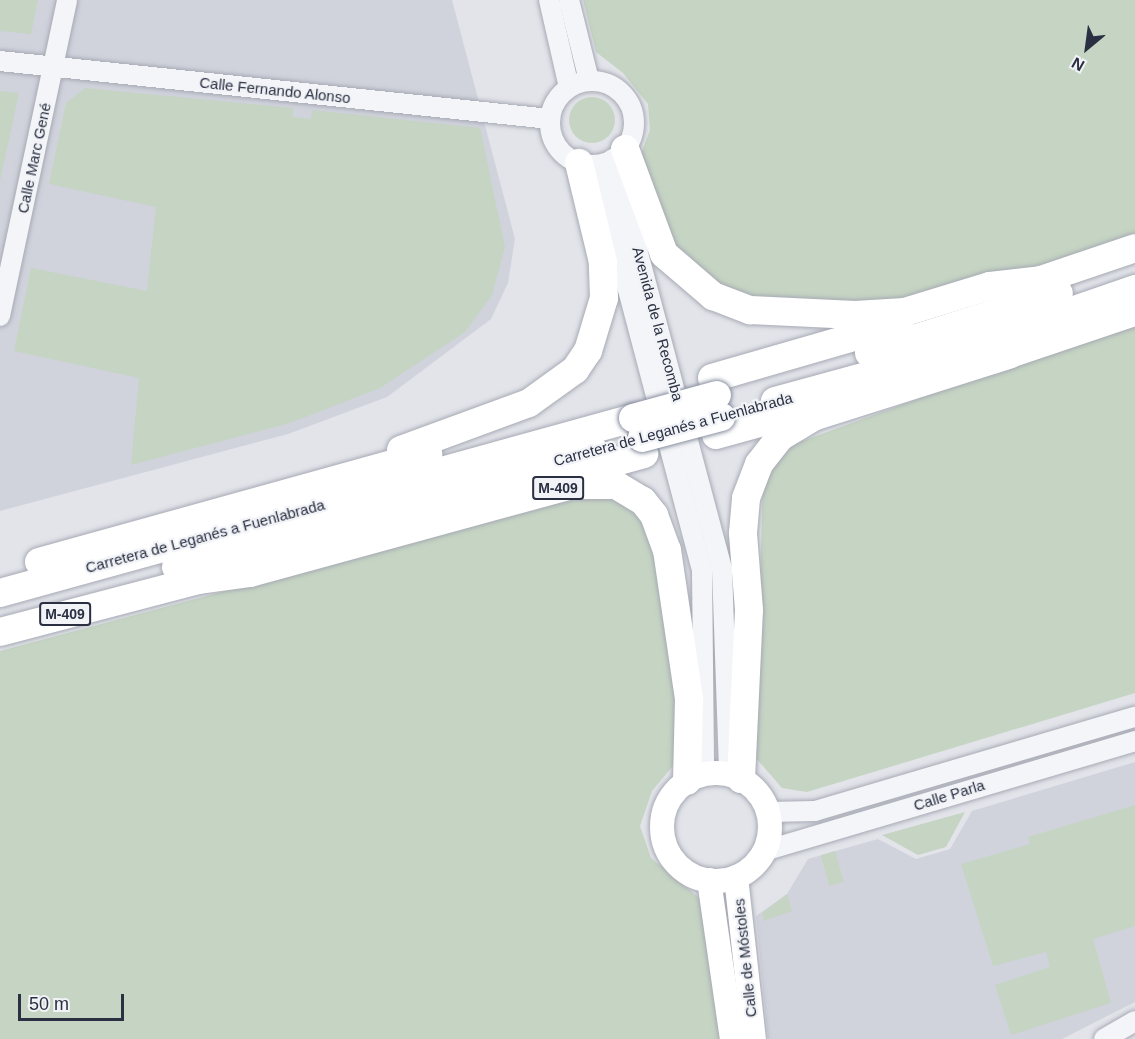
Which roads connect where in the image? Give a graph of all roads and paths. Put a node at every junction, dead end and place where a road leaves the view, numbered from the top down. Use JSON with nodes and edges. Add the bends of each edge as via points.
{"nodes":[{"id":1,"x":67,"y":0,"type":"edge"},
{"id":2,"x":549,"y":0,"type":"edge"},
{"id":3,"x":569,"y":0,"type":"edge"},
{"id":4,"x":0,"y":61,"type":"edge"},
{"id":5,"x":53,"y":66,"type":"junction"},
{"id":6,"x":589,"y":80,"type":"junction"},
{"id":7,"x":569,"y":87,"type":"junction"},
{"id":8,"x":550,"y":119,"type":"junction"},
{"id":9,"x":603,"y":159,"type":"junction"},
{"id":10,"x":1135,"y":248,"type":"edge"},
{"id":11,"x":1135,"y":267,"type":"edge"},
{"id":12,"x":1041,"y":280,"type":"junction"},
{"id":13,"x":1135,"y":289,"type":"edge"},
{"id":14,"x":1135,"y":312,"type":"edge"},
{"id":15,"x":0,"y":316,"type":"edge"},
{"id":16,"x":1009,"y":355,"type":"junction"},
{"id":17,"x":717,"y":406,"type":"junction"},
{"id":18,"x":637,"y":428,"type":"junction"},
{"id":19,"x":292,"y":491,"type":"junction"},
{"id":20,"x":0,"y":574,"type":"edge"},
{"id":21,"x":192,"y":581,"type":"junction"},
{"id":22,"x":0,"y":593,"type":"edge"},
{"id":23,"x":0,"y":615,"type":"edge"},
{"id":24,"x":0,"y":632,"type":"edge"},
{"id":25,"x":1135,"y":717,"type":"edge"},
{"id":26,"x":1135,"y":741,"type":"edge"},
{"id":27,"x":696,"y":777,"type":"junction"},
{"id":28,"x":735,"y":777,"type":"junction"},
{"id":29,"x":768,"y":812,"type":"junction"},
{"id":30,"x":764,"y":851,"type":"junction"},
{"id":31,"x":736,"y":877,"type":"junction"},
{"id":32,"x":709,"y":880,"type":"junction"},
{"id":33,"x":1135,"y":1021,"type":"edge"},
{"id":34,"x":732,"y":1039,"type":"edge"},
{"id":35,"x":754,"y":1039,"type":"edge"},
{"id":36,"x":1104,"y":1039,"type":"edge"}],
"edges":[{"from":1,"to":5,"type":"street","name":"Calle Marc Gené"},
{"from":2,"to":7,"type":"street"},
{"from":3,"to":6,"type":"street"},
{"from":4,"to":5,"type":"street","name":"Calle Fernando Alonso"},
{"from":5,"to":8,"type":"street","name":"Calle Fernando Alonso"},
{"from":5,"to":15,"type":"street","name":"Calle Marc Gené"},
{"from":6,"to":7,"type":"street"},
{"from":6,"to":9,"type":"street","via":[[616,87],[629,104],[635,124]]},
{"from":7,"to":8,"type":"street","via":[[556,101]]},
{"from":8,"to":9,"type":"street","via":[[557,146]]},
{"from":9,"to":12,"type":"highway","number":"M-409","via":[[664,254],[713,296],[750,310],[904,312],[990,286]]},
{"from":9,"to":19,"type":"highway","number":"M-409","via":[[603,298],[599,324],[575,370],[529,403]]},
{"from":9,"to":27,"type":"street","name":"Avenida de la Recomba","via":[[702,570]]},
{"from":9,"to":28,"type":"street","name":"Avenida de la Recomba","via":[[722,569]]},
{"from":10,"to":12,"type":"highway","number":"M-409"},
{"from":11,"to":17,"type":"highway","name":"Carretera de Leganés a Fuenlabrada","number":"M-409"},
{"from":12,"to":17,"type":"highway","number":"M-409"},
{"from":13,"to":17,"type":"highway","name":"Carretera de Leganés a Fuenlabrada","number":"M-409","via":[[950,353]]},
{"from":14,"to":16,"type":"highway","number":"M-409"},
{"from":16,"to":17,"type":"highway","number":"M-409"},
{"from":16,"to":28,"type":"highway","number":"M-409","via":[[813,417],[780,437],[759,464],[746,498],[743,533],[749,610]]},
{"from":17,"to":18,"type":"highway","name":"Carretera de Leganés a Fuenlabrada","number":"M-409","bridge":true},
{"from":17,"to":18,"type":"highway","number":"M-409"},
{"from":18,"to":19,"type":"highway","number":"M-409"},
{"from":18,"to":21,"type":"highway","number":"M-409"},
{"from":18,"to":22,"type":"highway","name":"Carretera de Leganés a Fuenlabrada","number":"M-409"},
{"from":18,"to":23,"type":"highway","name":"Carretera de Leganés a Fuenlabrada","number":"M-409"},
{"from":19,"to":20,"type":"highway","number":"M-409"},
{"from":21,"to":24,"type":"highway","number":"M-409"},
{"from":21,"to":27,"type":"highway","number":"M-409","via":[[250,573],[571,484],[616,485],[654,515],[667,550]]},
{"from":25,"to":29,"type":"street","name":"Calle Parla","via":[[815,811]]},
{"from":26,"to":30,"type":"street","name":"Calle Parla"},
{"from":27,"to":28,"type":"main road"},
{"from":27,"to":32,"type":"main road","via":[[666,805],[663,838],[679,866]]},
{"from":28,"to":29,"type":"main road"},
{"from":29,"to":30,"type":"main road"},
{"from":30,"to":31,"type":"main road"},
{"from":31,"to":32,"type":"main road"},
{"from":31,"to":35,"type":"main road","name":"Calle de Móstoles"},
{"from":32,"to":34,"type":"main road","name":"Calle de Móstoles"},
{"from":33,"to":36,"type":"street"}]}
